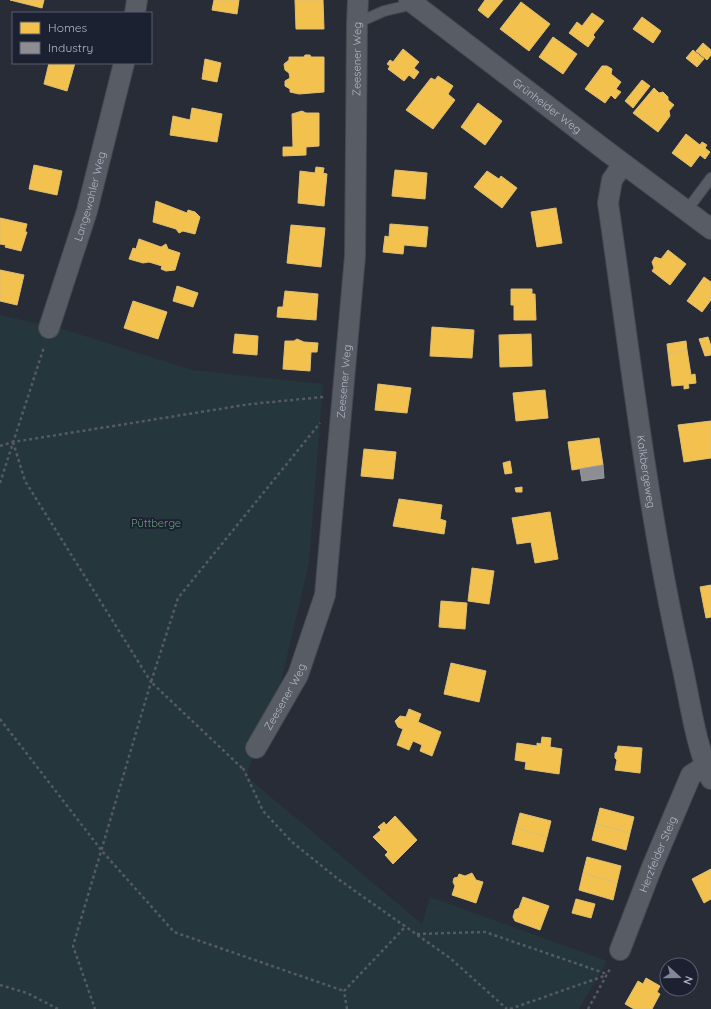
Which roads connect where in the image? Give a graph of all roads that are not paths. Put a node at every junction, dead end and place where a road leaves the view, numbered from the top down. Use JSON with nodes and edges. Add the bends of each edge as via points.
{"nodes":[{"id":1,"x":137,"y":0,"type":"edge"},
{"id":2,"x":358,"y":0,"type":"edge"},
{"id":3,"x":412,"y":2,"type":"edge"},
{"id":4,"x":135,"y":12,"type":"edge"},
{"id":5,"x":356,"y":23,"type":"junction"},
{"id":6,"x":124,"y":64,"type":"edge"},
{"id":7,"x":623,"y":164,"type":"junction"},
{"id":8,"x":711,"y":178,"type":"edge"},
{"id":9,"x":687,"y":210,"type":"junction"},
{"id":10,"x":711,"y":229,"type":"edge"},
{"id":11,"x":49,"y":328,"type":"road end"},
{"id":12,"x":256,"y":748,"type":"road end"},
{"id":13,"x":708,"y":772,"type":"edge"},
{"id":14,"x":620,"y":950,"type":"road end"}],
"edges":[{"from":1,"to":4,"type":"street"},
{"from":2,"to":5,"type":"street","name":"Zeesener Weg"},
{"from":3,"to":5,"type":"lane","via":[[384,10]]},
{"from":3,"to":7,"type":"street","name":"Grünheider Weg"},
{"from":5,"to":12,"type":"street","name":"Zeesener Weg","via":[[355,256],[325,595],[298,674]]},
{"from":6,"to":11,"type":"street","name":"Langewahler Weg","via":[[87,211]]},
{"from":7,"to":9,"type":"street","name":"Grünheider Weg"},
{"from":7,"to":13,"type":"street","name":"Kalkbergeweg","via":[[612,180],[608,203],[658,543],[671,614]]},
{"from":8,"to":9,"type":"lane"},
{"from":9,"to":10,"type":"street","name":"Grünheider Weg"},
{"from":13,"to":14,"type":"street","name":"Herzfelder Steig","via":[[691,775]]}]}
